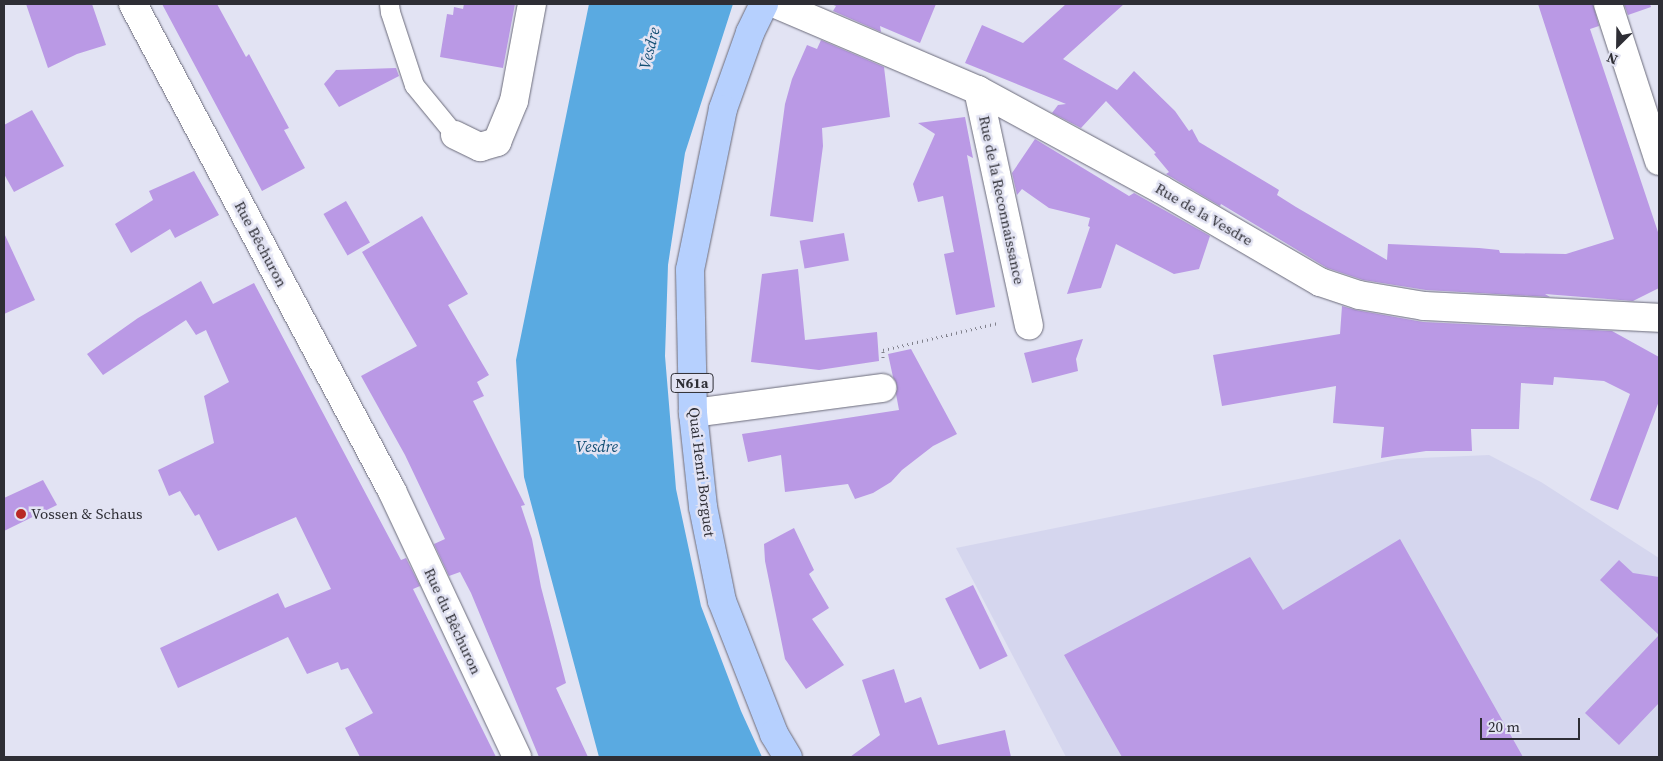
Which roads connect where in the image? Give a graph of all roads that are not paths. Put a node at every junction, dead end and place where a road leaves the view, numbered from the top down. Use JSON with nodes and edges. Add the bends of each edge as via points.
{"nodes":[{"id":1,"x":133,"y":4,"type":"edge"},
{"id":2,"x":389,"y":4,"type":"edge"},
{"id":3,"x":532,"y":4,"type":"edge"},
{"id":4,"x":764,"y":4,"type":"edge"},
{"id":5,"x":776,"y":4,"type":"edge"},
{"id":6,"x":1608,"y":4,"type":"edge"},
{"id":7,"x":978,"y":90,"type":"junction"},
{"id":8,"x":455,"y":134,"type":"joint"},
{"id":9,"x":1659,"y":161,"type":"edge"},
{"id":10,"x":1027,"y":318,"type":"road end"},
{"id":11,"x":1659,"y":318,"type":"edge"},
{"id":12,"x":882,"y":388,"type":"road end"},
{"id":13,"x":693,"y":413,"type":"junction"},
{"id":14,"x":388,"y":484,"type":"joint"},
{"id":15,"x":517,"y":757,"type":"edge"},
{"id":16,"x":788,"y":757,"type":"edge"}],
"edges":[{"from":1,"to":14,"type":"street","name":"Rue Bêchuron"},
{"from":2,"to":8,"type":"lane","via":[[414,85]]},
{"from":3,"to":8,"type":"street","via":[[514,101],[497,142],[480,147]]},
{"from":4,"to":13,"type":"main road","name":"Quai Henri Borguet","number":"N61a","via":[[723,109],[690,270]]},
{"from":5,"to":7,"type":"street","name":"Rue de la Vesdre"},
{"from":6,"to":9,"type":"street"},
{"from":7,"to":10,"type":"street","name":"Rue de la Reconnaissance"},
{"from":7,"to":11,"type":"street","name":"Rue de la Vesdre","via":[[1162,190],[1320,282],[1359,295],[1424,306]]},
{"from":12,"to":13,"type":"street"},
{"from":13,"to":16,"type":"main road","name":"Quai Henri Borguet","number":"N61a","via":[[703,507],[722,601],[774,734]]},
{"from":14,"to":15,"type":"street","name":"Rue du Bêchuron"}]}
